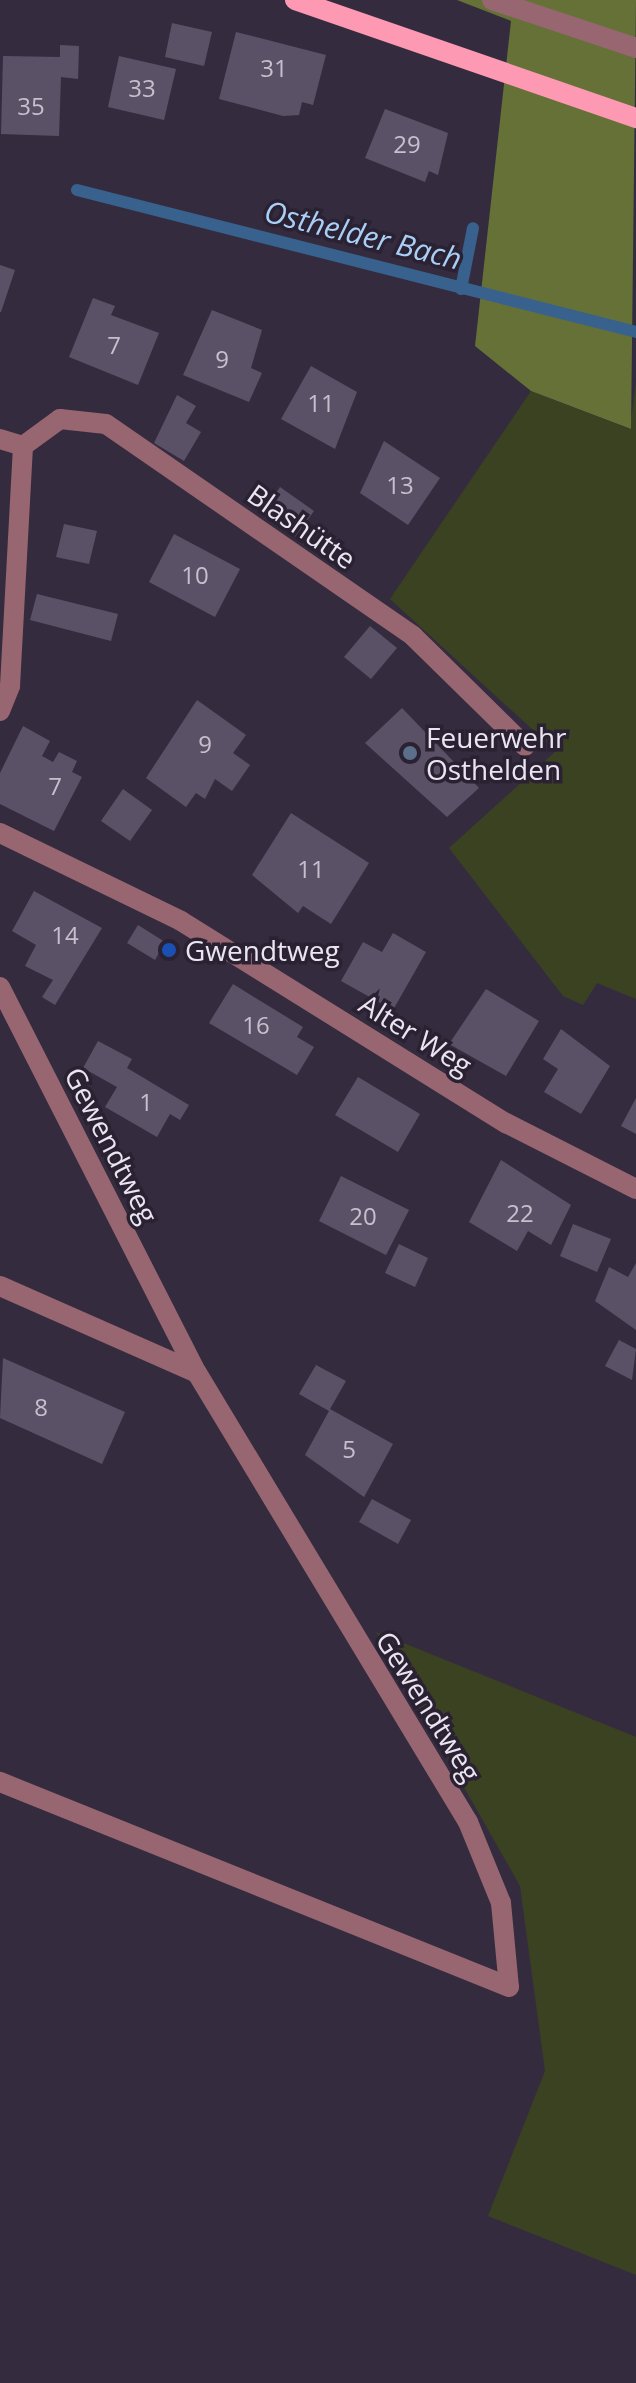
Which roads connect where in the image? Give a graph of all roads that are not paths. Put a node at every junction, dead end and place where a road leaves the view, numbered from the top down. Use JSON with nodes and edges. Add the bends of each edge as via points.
{"nodes":[{"id":1,"x":295,"y":0,"type":"edge"},
{"id":2,"x":492,"y":0,"type":"edge"},
{"id":3,"x":328,"y":3,"type":"edge"},
{"id":4,"x":636,"y":48,"type":"edge"},
{"id":5,"x":636,"y":118,"type":"edge"},
{"id":6,"x":0,"y":439,"type":"edge"},
{"id":7,"x":23,"y":446,"type":"junction"},
{"id":8,"x":0,"y":711,"type":"edge"},
{"id":9,"x":525,"y":746,"type":"dead end"},
{"id":10,"x":0,"y":833,"type":"edge"},
{"id":11,"x":0,"y":987,"type":"edge"},
{"id":12,"x":636,"y":1189,"type":"edge"},
{"id":13,"x":0,"y":1286,"type":"edge"},
{"id":14,"x":197,"y":1373,"type":"junction"},
{"id":15,"x":0,"y":1782,"type":"edge"}],
"edges":[{"from":1,"to":3,"type":"main road"},
{"from":2,"to":4,"type":"street"},
{"from":3,"to":5,"type":"main road"},
{"from":6,"to":7,"type":"street"},
{"from":7,"to":8,"type":"street","via":[[10,686]]},
{"from":7,"to":9,"type":"street","name":"Blashütte","via":[[60,419],[106,424],[413,636]]},
{"from":10,"to":12,"type":"street","name":"Alter Weg","via":[[181,921],[506,1123]]},
{"from":11,"to":14,"type":"street","name":"Gewendtweg"},
{"from":13,"to":14,"type":"street"},
{"from":14,"to":15,"type":"street","name":"Gewendtweg","via":[[468,1822],[501,1903],[509,1987]]}]}
